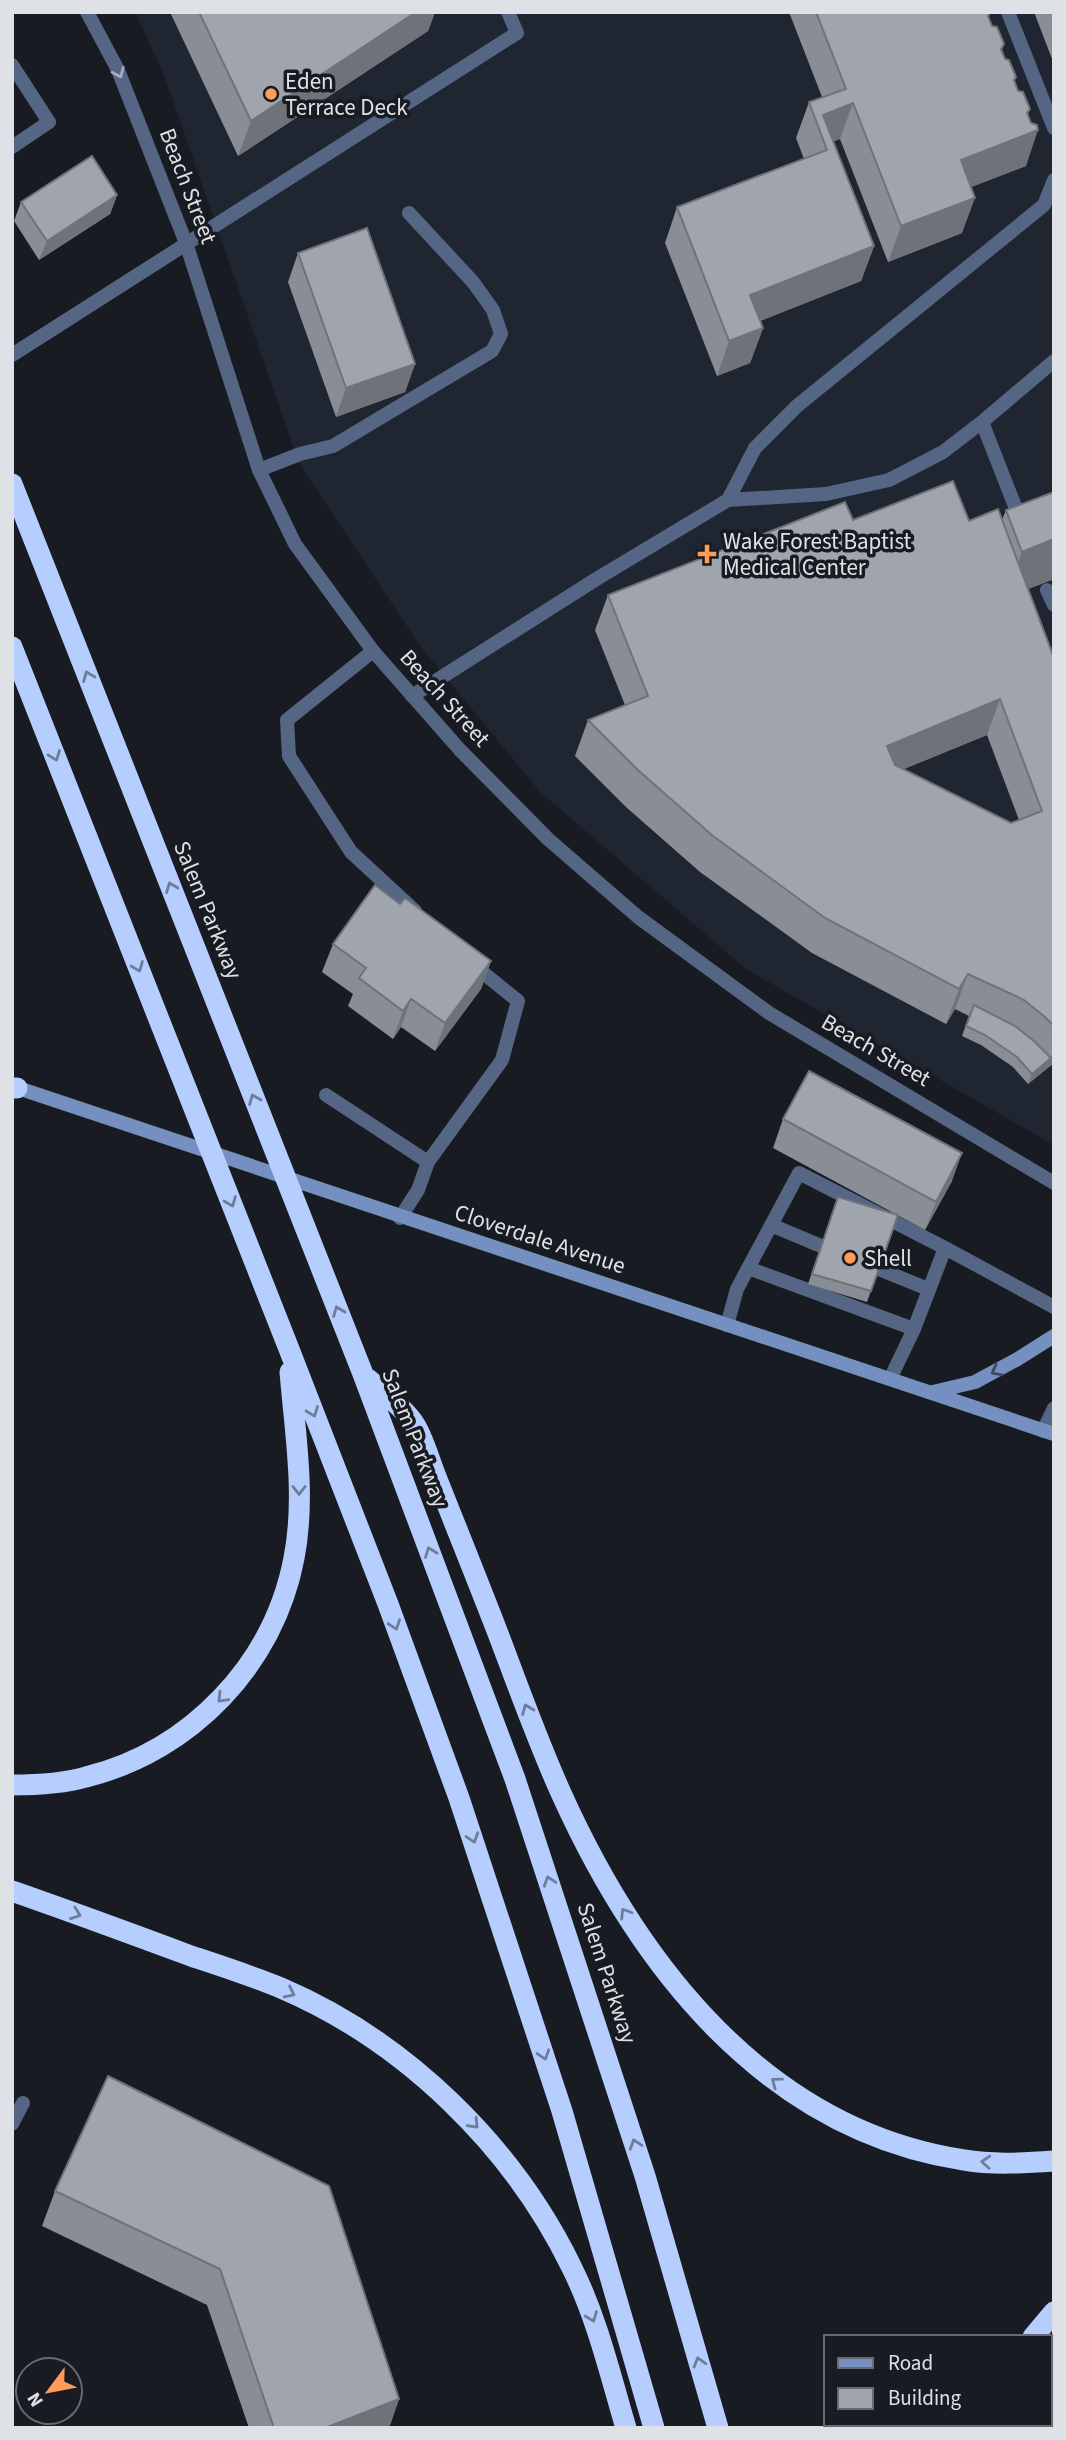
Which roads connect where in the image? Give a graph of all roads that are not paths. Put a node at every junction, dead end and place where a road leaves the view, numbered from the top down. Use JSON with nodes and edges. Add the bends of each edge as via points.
{"nodes":[{"id":1,"x":87,"y":12,"type":"edge"},
{"id":2,"x":508,"y":12,"type":"edge"},
{"id":3,"x":1008,"y":12,"type":"edge"},
{"id":4,"x":12,"y":65,"type":"edge"},
{"id":5,"x":1054,"y":128,"type":"edge"},
{"id":6,"x":12,"y":147,"type":"edge"},
{"id":7,"x":1054,"y":180,"type":"edge"},
{"id":8,"x":409,"y":213,"type":"dead end"},
{"id":9,"x":186,"y":243,"type":"junction"},
{"id":10,"x":12,"y":355,"type":"edge"},
{"id":11,"x":1054,"y":361,"type":"edge"},
{"id":12,"x":982,"y":422,"type":"junction"},
{"id":13,"x":259,"y":470,"type":"junction"},
{"id":14,"x":12,"y":484,"type":"edge"},
{"id":15,"x":728,"y":500,"type":"junction"},
{"id":16,"x":1027,"y":538,"type":"edge"},
{"id":17,"x":1047,"y":590,"type":"dead end"},
{"id":18,"x":1054,"y":605,"type":"edge"},
{"id":19,"x":12,"y":646,"type":"edge"},
{"id":20,"x":373,"y":651,"type":"junction"},
{"id":21,"x":412,"y":696,"type":"junction"},
{"id":22,"x":428,"y":923,"type":"edge"},
{"id":23,"x":457,"y":950,"type":"edge"},
{"id":24,"x":13,"y":1086,"type":"edge"},
{"id":25,"x":326,"y":1095,"type":"dead end"},
{"id":26,"x":428,"y":1162,"type":"junction"},
{"id":27,"x":1054,"y":1183,"type":"edge"},
{"id":28,"x":400,"y":1217,"type":"junction"},
{"id":29,"x":771,"y":1225,"type":"junction"},
{"id":30,"x":821,"y":1246,"type":"edge"},
{"id":31,"x":945,"y":1248,"type":"junction"},
{"id":32,"x":748,"y":1268,"type":"junction"},
{"id":33,"x":878,"y":1269,"type":"edge"},
{"id":34,"x":928,"y":1289,"type":"junction"},
{"id":35,"x":1054,"y":1307,"type":"edge"},
{"id":36,"x":727,"y":1325,"type":"junction"},
{"id":37,"x":914,"y":1329,"type":"junction"},
{"id":38,"x":1054,"y":1336,"type":"edge"},
{"id":39,"x":289,"y":1349,"type":"junction"},
{"id":40,"x":363,"y":1374,"type":"junction"},
{"id":41,"x":890,"y":1379,"type":"junction"},
{"id":42,"x":932,"y":1393,"type":"junction"},
{"id":43,"x":1054,"y":1408,"type":"edge"},
{"id":44,"x":1048,"y":1432,"type":"edge"},
{"id":45,"x":12,"y":1785,"type":"edge"},
{"id":46,"x":12,"y":1891,"type":"edge"},
{"id":47,"x":23,"y":2103,"type":"dead end"},
{"id":48,"x":12,"y":2123,"type":"edge"},
{"id":49,"x":1054,"y":2161,"type":"edge"},
{"id":50,"x":1054,"y":2312,"type":"edge"},
{"id":51,"x":1035,"y":2335,"type":"edge"},
{"id":52,"x":626,"y":2428,"type":"edge"},
{"id":53,"x":654,"y":2428,"type":"edge"},
{"id":54,"x":718,"y":2428,"type":"edge"}],
"edges":[{"from":1,"to":9,"type":"street","name":"Beach Street","one_way":true,"via":[[118,71]]},
{"from":2,"to":9,"type":"street","via":[[517,33]]},
{"from":3,"to":5,"type":"street"},
{"from":4,"to":6,"type":"street","via":[[49,122]]},
{"from":7,"to":15,"type":"street","via":[[1044,205],[797,406],[755,448]]},
{"from":8,"to":13,"type":"street","via":[[493,310],[501,334],[492,351],[333,446]]},
{"from":9,"to":10,"type":"street"},
{"from":9,"to":13,"type":"street","name":"Beach Street"},
{"from":11,"to":12,"type":"street"},
{"from":12,"to":15,"type":"street","via":[[943,452],[889,480],[826,494]]},
{"from":12,"to":16,"type":"street"},
{"from":13,"to":20,"type":"street","name":"Beach Street","via":[[295,544]]},
{"from":40,"to":14,"type":"highway","name":"Salem Parkway","one_way":true},
{"from":15,"to":21,"type":"street"},
{"from":17,"to":18,"type":"street"},
{"from":19,"to":39,"type":"highway","one_way":true},
{"from":20,"to":21,"type":"street","name":"Beach Street"},
{"from":20,"to":22,"type":"street","via":[[287,720],[289,756],[351,852]]},
{"from":21,"to":27,"type":"street","name":"Beach Street","via":[[548,839],[638,917],[769,1013]]},
{"from":23,"to":26,"type":"street","via":[[518,1001],[502,1060]]},
{"from":24,"to":28,"type":"main road","name":"Cloverdale Avenue"},
{"from":25,"to":26,"type":"street"},
{"from":26,"to":28,"type":"street","via":[[418,1190]]},
{"from":28,"to":36,"type":"main road","name":"Cloverdale Avenue"},
{"from":29,"to":30,"type":"street"},
{"from":29,"to":31,"type":"street","via":[[799,1173]]},
{"from":29,"to":32,"type":"street"},
{"from":31,"to":34,"type":"street"},
{"from":31,"to":35,"type":"street"},
{"from":32,"to":36,"type":"street"},
{"from":32,"to":37,"type":"street"},
{"from":33,"to":34,"type":"street"},
{"from":34,"to":37,"type":"street"},
{"from":36,"to":41,"type":"main road","name":"Cloverdale Avenue"},
{"from":37,"to":41,"type":"street"},
{"from":38,"to":42,"type":"main road","one_way":true,"via":[[975,1382]]},
{"from":39,"to":45,"type":"highway","one_way":true,"via":[[299,1485],[295,1557],[277,1614],[251,1662],[225,1696],[161,1747],[87,1777],[47,1785]]},
{"from":39,"to":53,"type":"highway","one_way":true,"via":[[460,1798],[562,2111]]},
{"from":49,"to":40,"type":"highway","one_way":true,"via":[[966,2161],[869,2135],[824,2114],[779,2084],[735,2049],[696,2008],[625,1914],[562,1794],[414,1423]]},
{"from":54,"to":40,"type":"highway","name":"Salem Parkway","one_way":true,"via":[[645,2176],[519,1792]]},
{"from":41,"to":42,"type":"main road","name":"Cloverdale Avenue"},
{"from":42,"to":44,"type":"main road","name":"Cloverdale Avenue"},
{"from":43,"to":44,"type":"street"},
{"from":46,"to":52,"type":"highway","one_way":true,"via":[[281,1988],[344,2021],[432,2084],[510,2167],[572,2267],[596,2327]]},
{"from":47,"to":48,"type":"street"},
{"from":50,"to":51,"type":"highway"}]}
